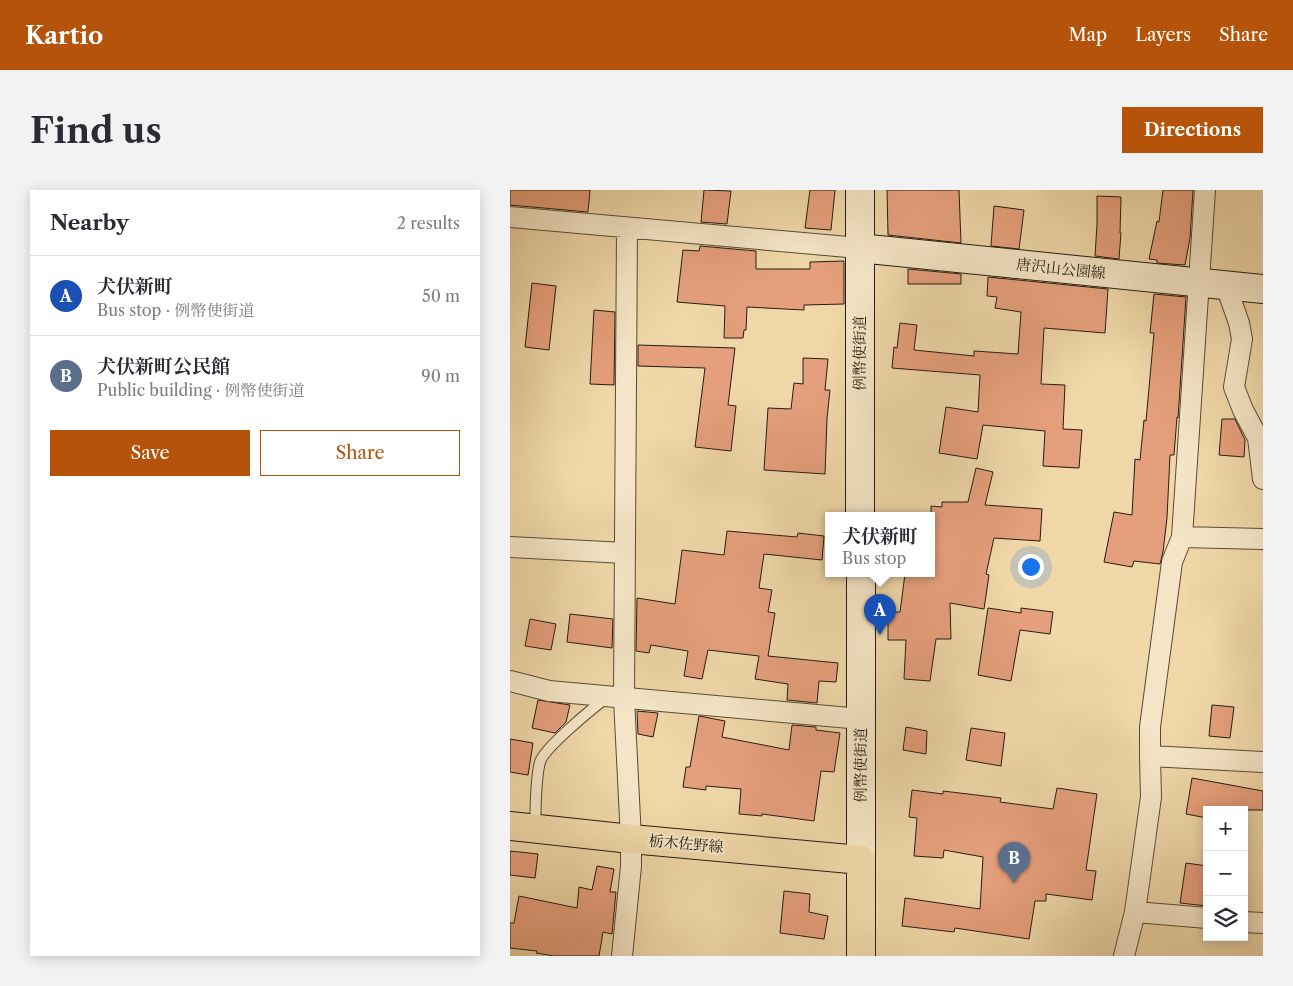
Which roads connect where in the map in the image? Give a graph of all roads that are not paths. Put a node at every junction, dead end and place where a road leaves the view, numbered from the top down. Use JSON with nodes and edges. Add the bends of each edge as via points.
{"nodes":[{"id":1,"x":860,"y":190,"type":"edge"},
{"id":2,"x":1205,"y":190,"type":"edge"},
{"id":3,"x":510,"y":217,"type":"edge"},
{"id":4,"x":627,"y":228,"type":"junction"},
{"id":5,"x":859,"y":248,"type":"junction"},
{"id":6,"x":1198,"y":283,"type":"junction"},
{"id":7,"x":1226,"y":286,"type":"junction"},
{"id":8,"x":1263,"y":289,"type":"edge"},
{"id":9,"x":1263,"y":479,"type":"edge"},
{"id":10,"x":860,"y":512,"type":"edge"},
{"id":11,"x":1182,"y":537,"type":"junction"},
{"id":12,"x":1263,"y":539,"type":"edge"},
{"id":13,"x":510,"y":547,"type":"edge"},
{"id":14,"x":625,"y":553,"type":"junction"},
{"id":15,"x":861,"y":577,"type":"edge"},
{"id":16,"x":510,"y":681,"type":"edge"},
{"id":17,"x":616,"y":698,"type":"junction"},
{"id":18,"x":861,"y":719,"type":"junction"},
{"id":19,"x":1150,"y":756,"type":"junction"},
{"id":20,"x":1263,"y":762,"type":"edge"},
{"id":21,"x":522,"y":828,"type":"edge"},
{"id":22,"x":631,"y":839,"type":"junction"},
{"id":23,"x":861,"y":860,"type":"junction"},
{"id":24,"x":1135,"y":912,"type":"junction"},
{"id":25,"x":1203,"y":918,"type":"edge"},
{"id":26,"x":1248,"y":922,"type":"edge"},
{"id":27,"x":1263,"y":924,"type":"edge"},
{"id":28,"x":622,"y":956,"type":"edge"},
{"id":29,"x":861,"y":956,"type":"edge"},
{"id":30,"x":1124,"y":956,"type":"edge"}],
"edges":[{"from":1,"to":5,"type":"main road","name":"例幣使街道"},
{"from":2,"to":6,"type":"street"},
{"from":3,"to":4,"type":"street"},
{"from":4,"to":5,"type":"street"},
{"from":4,"to":14,"type":"street"},
{"from":5,"to":6,"type":"main road","name":"唐沢山公園線"},
{"from":5,"to":10,"type":"main road","name":"例幣使街道"},
{"from":6,"to":7,"type":"main road","name":"唐沢山公園線"},
{"from":6,"to":11,"type":"street"},
{"from":7,"to":8,"type":"main road","name":"唐沢山公園線"},
{"from":7,"to":9,"type":"street","via":[[1242,339],[1234,387],[1258,438]]},
{"from":11,"to":12,"type":"street"},
{"from":11,"to":19,"type":"street","via":[[1172,562],[1150,727]]},
{"from":13,"to":14,"type":"street"},
{"from":14,"to":17,"type":"street"},
{"from":15,"to":18,"type":"main road","name":"例幣使街道"},
{"from":16,"to":17,"type":"street","via":[[549,691]]},
{"from":17,"to":18,"type":"street"},
{"from":17,"to":21,"type":"lane","via":[[597,704],[540,760]]},
{"from":17,"to":22,"type":"street"},
{"from":18,"to":23,"type":"main road","name":"例幣使街道"},
{"from":19,"to":20,"type":"street"},
{"from":19,"to":24,"type":"street","via":[[1151,797]]},
{"from":21,"to":22,"type":"main road","name":"栃木佐野線"},
{"from":22,"to":23,"type":"main road","name":"栃木佐野線"},
{"from":22,"to":28,"type":"street"},
{"from":23,"to":29,"type":"main road","name":"例幣使街道"},
{"from":24,"to":25,"type":"street"},
{"from":24,"to":30,"type":"street"},
{"from":26,"to":27,"type":"street"}]}
